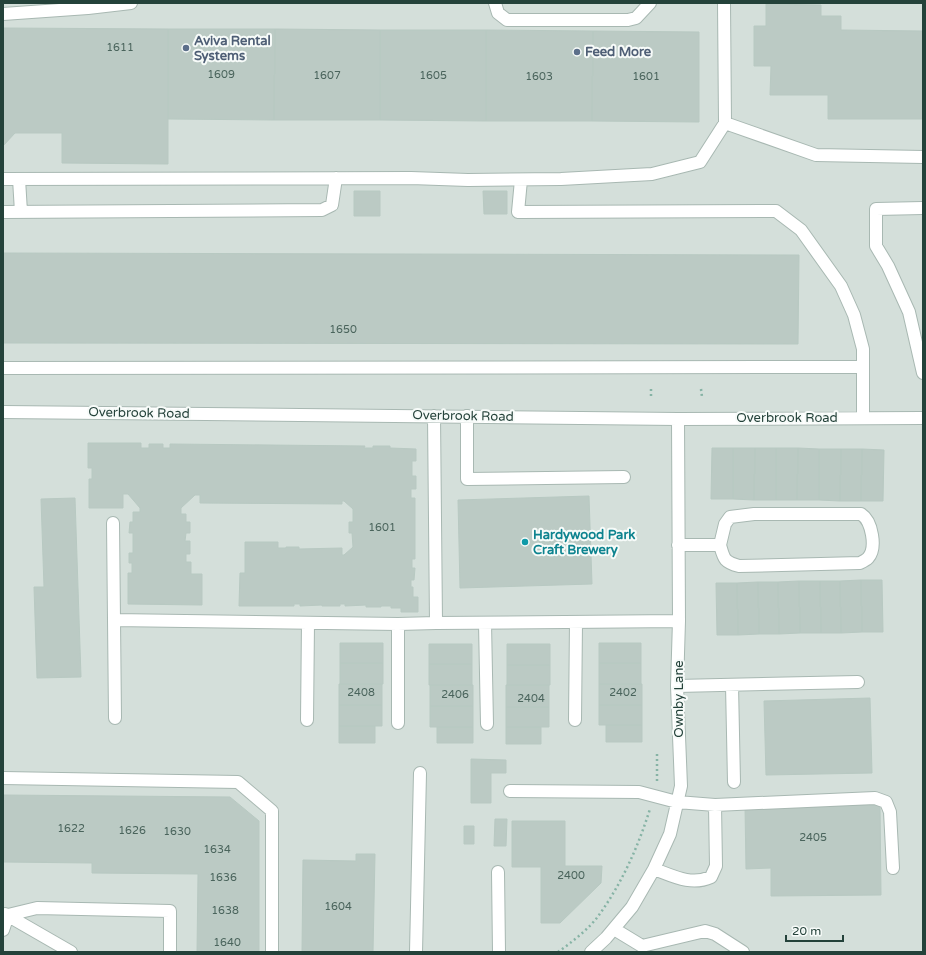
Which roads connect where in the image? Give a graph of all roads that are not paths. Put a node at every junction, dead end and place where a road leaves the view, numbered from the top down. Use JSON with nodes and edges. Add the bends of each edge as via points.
{"nodes":[{"id":1,"x":131,"y":3,"type":"edge"},
{"id":2,"x":495,"y":3,"type":"edge"},
{"id":3,"x":650,"y":3,"type":"edge"},
{"id":4,"x":724,"y":3,"type":"edge"},
{"id":5,"x":88,"y":5,"type":"edge"},
{"id":6,"x":28,"y":8,"type":"edge"},
{"id":7,"x":3,"y":14,"type":"edge"},
{"id":8,"x":725,"y":123,"type":"junction"},
{"id":9,"x":923,"y":157,"type":"edge"},
{"id":10,"x":336,"y":178,"type":"junction"},
{"id":11,"x":3,"y":179,"type":"edge"},
{"id":12,"x":19,"y":179,"type":"junction"},
{"id":13,"x":521,"y":180,"type":"junction"},
{"id":14,"x":923,"y":208,"type":"edge"},
{"id":15,"x":3,"y":212,"type":"edge"},
{"id":16,"x":21,"y":212,"type":"junction"},
{"id":17,"x":921,"y":359,"type":"edge"},
{"id":18,"x":863,"y":367,"type":"junction"},
{"id":19,"x":3,"y":368,"type":"edge"},
{"id":20,"x":923,"y":373,"type":"edge"},
{"id":21,"x":3,"y":412,"type":"edge"},
{"id":22,"x":923,"y":415,"type":"edge"},
{"id":23,"x":434,"y":416,"type":"junction"},
{"id":24,"x":467,"y":416,"type":"junction"},
{"id":25,"x":863,"y":418,"type":"junction"},
{"id":26,"x":678,"y":419,"type":"junction"},
{"id":27,"x":624,"y":477,"type":"dead end"},
{"id":28,"x":113,"y":523,"type":"dead end"},
{"id":29,"x":678,"y":545,"type":"junction"},
{"id":30,"x":720,"y":545,"type":"junction"},
{"id":31,"x":114,"y":620,"type":"junction"},
{"id":32,"x":679,"y":621,"type":"junction"},
{"id":33,"x":576,"y":622,"type":"junction"},
{"id":34,"x":308,"y":623,"type":"junction"},
{"id":35,"x":436,"y":623,"type":"junction"},
{"id":36,"x":485,"y":623,"type":"junction"},
{"id":37,"x":398,"y":624,"type":"junction"},
{"id":38,"x":858,"y":682,"type":"dead end"},
{"id":39,"x":732,"y":684,"type":"junction"},
{"id":40,"x":677,"y":686,"type":"junction"},
{"id":41,"x":115,"y":718,"type":"dead end"},
{"id":42,"x":307,"y":720,"type":"dead end"},
{"id":43,"x":575,"y":720,"type":"dead end"},
{"id":44,"x":398,"y":723,"type":"dead end"},
{"id":45,"x":487,"y":724,"type":"dead end"},
{"id":46,"x":420,"y":773,"type":"dead end"},
{"id":47,"x":3,"y":778,"type":"edge"},
{"id":48,"x":734,"y":782,"type":"dead end"},
{"id":49,"x":510,"y":791,"type":"dead end"},
{"id":50,"x":677,"y":802,"type":"junction"},
{"id":51,"x":715,"y":805,"type":"junction"},
{"id":52,"x":893,"y":868,"type":"dead end"},
{"id":53,"x":654,"y":870,"type":"junction"},
{"id":54,"x":498,"y":872,"type":"dead end"},
{"id":55,"x":6,"y":914,"type":"edge"},
{"id":56,"x":614,"y":929,"type":"junction"},
{"id":57,"x":3,"y":930,"type":"edge"},
{"id":58,"x":647,"y":949,"type":"edge"},
{"id":59,"x":71,"y":952,"type":"edge"},
{"id":60,"x":170,"y":952,"type":"edge"},
{"id":61,"x":272,"y":952,"type":"edge"},
{"id":62,"x":416,"y":952,"type":"edge"},
{"id":63,"x":499,"y":952,"type":"edge"},
{"id":64,"x":591,"y":952,"type":"edge"},
{"id":65,"x":743,"y":952,"type":"edge"}],
"edges":[{"from":1,"to":5,"type":"street"},
{"from":2,"to":3,"type":"street","via":[[498,14],[507,20],[628,20],[636,18]]},
{"from":4,"to":8,"type":"street"},
{"from":5,"to":6,"type":"street"},
{"from":6,"to":7,"type":"street"},
{"from":8,"to":9,"type":"street","via":[[816,155]]},
{"from":8,"to":13,"type":"street","via":[[700,162],[652,174]]},
{"from":10,"to":12,"type":"street"},
{"from":10,"to":13,"type":"street"},
{"from":10,"to":16,"type":"street","via":[[332,205],[322,210]]},
{"from":11,"to":12,"type":"street"},
{"from":12,"to":16,"type":"street"},
{"from":13,"to":18,"type":"street","via":[[518,212],[776,211],[801,230],[841,286],[854,315],[863,350]]},
{"from":14,"to":17,"type":"street","via":[[876,209],[876,246],[909,312]]},
{"from":15,"to":16,"type":"street"},
{"from":17,"to":20,"type":"street"},
{"from":18,"to":19,"type":"street"},
{"from":18,"to":25,"type":"street"},
{"from":21,"to":23,"type":"street","name":"Overbrook Road"},
{"from":22,"to":25,"type":"street","name":"Overbrook Road"},
{"from":23,"to":24,"type":"street","name":"Overbrook Road"},
{"from":23,"to":35,"type":"street"},
{"from":24,"to":26,"type":"street","name":"Overbrook Road"},
{"from":24,"to":27,"type":"street","via":[[467,479]]},
{"from":25,"to":26,"type":"street","name":"Overbrook Road"},
{"from":26,"to":29,"type":"street","name":"Ownby Lane"},
{"from":28,"to":31,"type":"street"},
{"from":29,"to":30,"type":"street"},
{"from":29,"to":32,"type":"street","name":"Ownby Lane"},
{"from":30,"to":30,"type":"street","via":[[725,524],[730,517],[754,514],[861,514],[867,518],[871,526],[872,549],[868,558],[860,563],[739,566],[728,563]]},
{"from":31,"to":34,"type":"street"},
{"from":31,"to":41,"type":"street"},
{"from":32,"to":33,"type":"street"},
{"from":32,"to":40,"type":"street","name":"Ownby Lane"},
{"from":33,"to":36,"type":"street"},
{"from":33,"to":43,"type":"street"},
{"from":34,"to":37,"type":"street"},
{"from":34,"to":42,"type":"street"},
{"from":35,"to":36,"type":"street"},
{"from":35,"to":37,"type":"street"},
{"from":36,"to":45,"type":"street"},
{"from":37,"to":44,"type":"street"},
{"from":38,"to":39,"type":"street"},
{"from":39,"to":40,"type":"street"},
{"from":39,"to":48,"type":"street"},
{"from":40,"to":50,"type":"street","name":"Ownby Lane","via":[[681,786]]},
{"from":46,"to":62,"type":"street"},
{"from":47,"to":61,"type":"street","via":[[238,782],[272,811]]},
{"from":49,"to":50,"type":"street","via":[[639,792]]},
{"from":50,"to":51,"type":"street"},
{"from":50,"to":53,"type":"street","name":"Ownby Lane","via":[[670,834]]},
{"from":51,"to":52,"type":"street","via":[[875,798],[886,802],[890,812]]},
{"from":51,"to":53,"type":"street","via":[[716,866],[711,877],[702,882],[687,881]]},
{"from":53,"to":56,"type":"street","name":"Ownby Lane","via":[[632,907]]},
{"from":54,"to":63,"type":"street"},
{"from":55,"to":57,"type":"street"},
{"from":55,"to":59,"type":"street"},
{"from":55,"to":60,"type":"street","via":[[37,908],[170,911]]},
{"from":56,"to":58,"type":"street"},
{"from":56,"to":64,"type":"street","name":"Ownby Lane"},
{"from":58,"to":65,"type":"street","via":[[705,931],[715,934]]}]}
